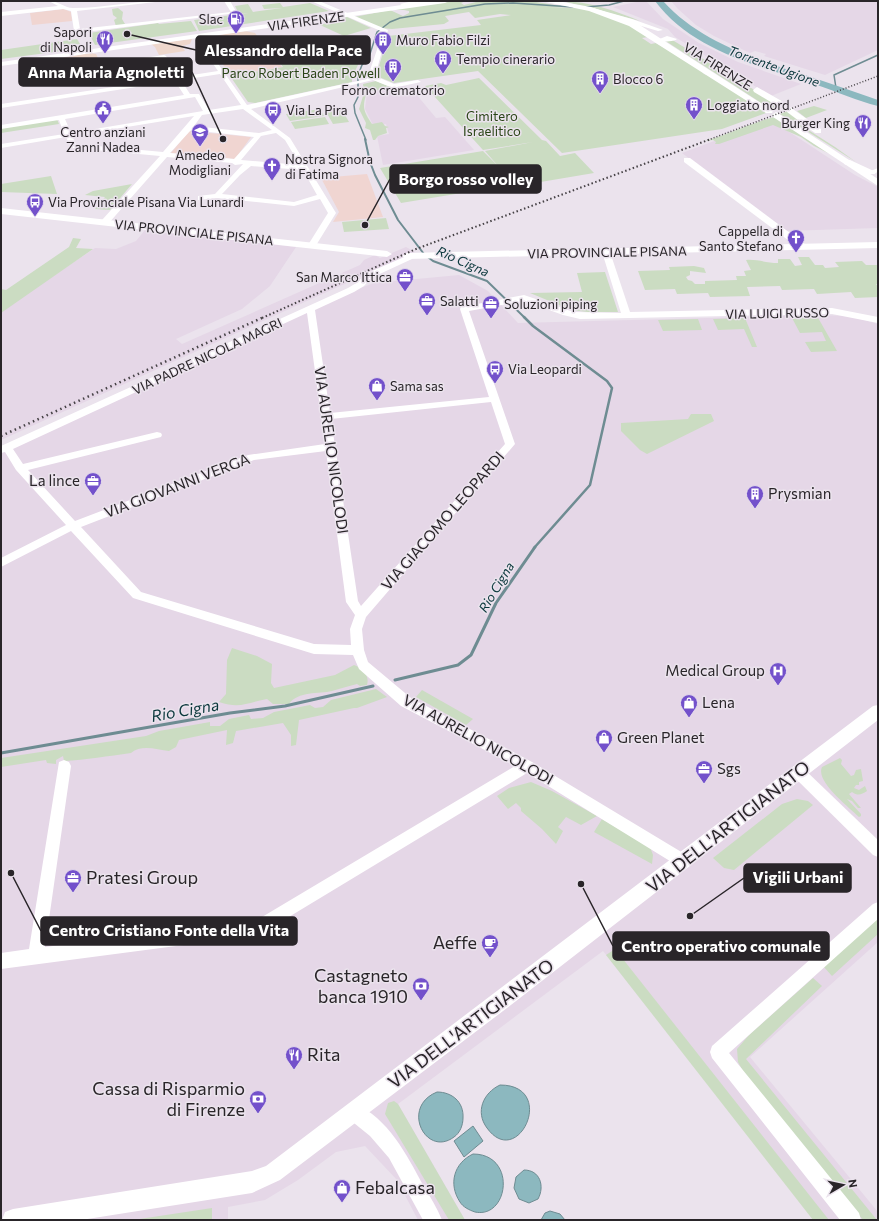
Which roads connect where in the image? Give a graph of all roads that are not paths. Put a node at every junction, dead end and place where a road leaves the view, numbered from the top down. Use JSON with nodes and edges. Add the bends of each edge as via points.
{"nodes":[{"id":1,"x":52,"y":1,"type":"edge"},
{"id":2,"x":161,"y":1,"type":"edge"},
{"id":3,"x":227,"y":1,"type":"edge"},
{"id":4,"x":314,"y":1,"type":"edge"},
{"id":5,"x":414,"y":1,"type":"edge"},
{"id":6,"x":430,"y":1,"type":"edge"},
{"id":7,"x":445,"y":1,"type":"edge"},
{"id":8,"x":545,"y":1,"type":"edge"},
{"id":9,"x":78,"y":2,"type":"dead end"},
{"id":10,"x":403,"y":4,"type":"junction"},
{"id":11,"x":577,"y":4,"type":"edge"},
{"id":12,"x":111,"y":6,"type":"junction"},
{"id":13,"x":64,"y":7,"type":"junction"},
{"id":14,"x":590,"y":8,"type":"junction"},
{"id":15,"x":74,"y":10,"type":"junction"},
{"id":16,"x":122,"y":12,"type":"junction"},
{"id":17,"x":113,"y":13,"type":"dead end"},
{"id":18,"x":1,"y":14,"type":"edge"},
{"id":19,"x":345,"y":14,"type":"junction"},
{"id":20,"x":115,"y":20,"type":"dead end"},
{"id":21,"x":117,"y":26,"type":"junction"},
{"id":22,"x":125,"y":26,"type":"junction"},
{"id":23,"x":660,"y":30,"type":"junction"},
{"id":24,"x":197,"y":36,"type":"junction"},
{"id":25,"x":660,"y":40,"type":"junction"},
{"id":26,"x":677,"y":41,"type":"joint"},
{"id":27,"x":40,"y":59,"type":"junction"},
{"id":28,"x":1,"y":61,"type":"edge"},
{"id":29,"x":1,"y":64,"type":"edge"},
{"id":30,"x":222,"y":72,"type":"junction"},
{"id":31,"x":372,"y":77,"type":"junction"},
{"id":32,"x":177,"y":79,"type":"junction"},
{"id":33,"x":418,"y":82,"type":"dead end"},
{"id":34,"x":748,"y":85,"type":"dead end"},
{"id":35,"x":188,"y":97,"type":"junction"},
{"id":36,"x":1,"y":106,"type":"edge"},
{"id":37,"x":246,"y":108,"type":"junction"},
{"id":38,"x":207,"y":112,"type":"junction"},
{"id":39,"x":199,"y":114,"type":"junction"},
{"id":40,"x":61,"y":117,"type":"junction"},
{"id":41,"x":1,"y":126,"type":"edge"},
{"id":42,"x":189,"y":128,"type":"junction"},
{"id":43,"x":276,"y":131,"type":"junction"},
{"id":44,"x":68,"y":135,"type":"junction"},
{"id":45,"x":259,"y":135,"type":"junction"},
{"id":46,"x":1,"y":146,"type":"edge"},
{"id":47,"x":164,"y":155,"type":"junction"},
{"id":48,"x":687,"y":160,"type":"dead end"},
{"id":49,"x":233,"y":162,"type":"junction"},
{"id":50,"x":847,"y":162,"type":"junction"},
{"id":51,"x":248,"y":164,"type":"junction"},
{"id":52,"x":305,"y":168,"type":"junction"},
{"id":53,"x":237,"y":173,"type":"junction"},
{"id":54,"x":876,"y":173,"type":"edge"},
{"id":55,"x":878,"y":183,"type":"edge"},
{"id":56,"x":217,"y":196,"type":"junction"},
{"id":57,"x":321,"y":196,"type":"junction"},
{"id":58,"x":201,"y":198,"type":"dead end"},
{"id":59,"x":1,"y":211,"type":"edge"},
{"id":60,"x":105,"y":222,"type":"junction"},
{"id":61,"x":312,"y":245,"type":"junction"},
{"id":62,"x":878,"y":245,"type":"edge"},
{"id":63,"x":803,"y":247,"type":"junction"},
{"id":64,"x":606,"y":252,"type":"junction"},
{"id":65,"x":387,"y":254,"type":"dead end"},
{"id":66,"x":408,"y":256,"type":"joint"},
{"id":67,"x":311,"y":309,"type":"junction"},
{"id":68,"x":627,"y":316,"type":"junction"},
{"id":69,"x":878,"y":320,"type":"edge"},
{"id":70,"x":494,"y":399,"type":"junction"},
{"id":71,"x":327,"y":416,"type":"junction"},
{"id":72,"x":157,"y":435,"type":"dead end"},
{"id":73,"x":331,"y":447,"type":"junction"},
{"id":74,"x":4,"y":449,"type":"edge"},
{"id":75,"x":20,"y":468,"type":"junction"},
{"id":76,"x":72,"y":527,"type":"junction"},
{"id":77,"x":1,"y":563,"type":"edge"},
{"id":78,"x":362,"y":615,"type":"junction"},
{"id":79,"x":358,"y":650,"type":"junction"},
{"id":80,"x":878,"y":711,"type":"edge"},
{"id":81,"x":64,"y":766,"type":"dead end"},
{"id":82,"x":526,"y":766,"type":"junction"},
{"id":83,"x":798,"y":772,"type":"junction"},
{"id":84,"x":878,"y":850,"type":"edge"},
{"id":85,"x":683,"y":861,"type":"junction"},
{"id":86,"x":878,"y":909,"type":"edge"},
{"id":87,"x":36,"y":956,"type":"junction"},
{"id":88,"x":1,"y":961,"type":"edge"},
{"id":89,"x":355,"y":1113,"type":"junction"},
{"id":90,"x":13,"y":1220,"type":"edge"},
{"id":91,"x":433,"y":1220,"type":"edge"},
{"id":92,"x":852,"y":1220,"type":"edge"}],
"edges":[{"from":1,"to":13,"type":"street"},
{"from":2,"to":16,"type":"street"},
{"from":3,"to":22,"type":"street","via":[[234,13]]},
{"from":4,"to":19,"type":"street"},
{"from":5,"to":10,"type":"main road","name":"VIA FIRENZE"},
{"from":6,"to":10,"type":"street","name":"VIA FIRENZE"},
{"from":7,"to":19,"type":"main road","name":"VIA FIRENZE"},
{"from":8,"to":11,"type":"main road","name":"VIA FIRENZE"},
{"from":9,"to":13,"type":"street"},
{"from":10,"to":19,"type":"main road","name":"VIA FIRENZE"},
{"from":11,"to":14,"type":"main road","name":"VIA FIRENZE"},
{"from":12,"to":15,"type":"street"},
{"from":12,"to":16,"type":"street"},
{"from":12,"to":17,"type":"street"},
{"from":13,"to":15,"type":"street"},
{"from":13,"to":18,"type":"street"},
{"from":14,"to":23,"type":"street","name":"VIA FIRENZE"},
{"from":14,"to":23,"type":"main road","name":"VIA FIRENZE","via":[[604,8]]},
{"from":14,"to":25,"type":"main road","name":"VIA FIRENZE","via":[[629,22]]},
{"from":15,"to":21,"type":"street","via":[[77,31]]},
{"from":16,"to":22,"type":"street"},
{"from":19,"to":24,"type":"main road","name":"VIA FIRENZE"},
{"from":19,"to":28,"type":"main road","name":"VIA FIRENZE"},
{"from":19,"to":31,"type":"street","via":[[386,31]]},
{"from":20,"to":21,"type":"street"},
{"from":21,"to":22,"type":"street"},
{"from":23,"to":26,"type":"main road","name":"VIA FIRENZE"},
{"from":24,"to":27,"type":"main road","name":"VIA FIRENZE"},
{"from":24,"to":30,"type":"street"},
{"from":25,"to":26,"type":"street","name":"VIA FIRENZE","via":[[666,38]]},
{"from":25,"to":50,"type":"main road","name":"VIA FIRENZE"},
{"from":27,"to":29,"type":"main road","name":"VIA FIRENZE"},
{"from":27,"to":32,"type":"street","via":[[46,74],[164,57]]},
{"from":30,"to":32,"type":"street"},
{"from":30,"to":37,"type":"street"},
{"from":31,"to":33,"type":"street","via":[[393,86]]},
{"from":31,"to":37,"type":"street","via":[[353,84]]},
{"from":32,"to":35,"type":"street"},
{"from":32,"to":36,"type":"street"},
{"from":34,"to":54,"type":"main road","name":"VIA FIRENZE","via":[[786,108]]},
{"from":35,"to":38,"type":"street","via":[[197,95]]},
{"from":35,"to":40,"type":"street"},
{"from":37,"to":38,"type":"street"},
{"from":37,"to":43,"type":"street"},
{"from":38,"to":39,"type":"street"},
{"from":39,"to":42,"type":"street"},
{"from":39,"to":44,"type":"street"},
{"from":40,"to":41,"type":"street"},
{"from":40,"to":44,"type":"street"},
{"from":42,"to":45,"type":"street"},
{"from":42,"to":47,"type":"street"},
{"from":43,"to":45,"type":"street"},
{"from":43,"to":52,"type":"street","via":[[288,139]]},
{"from":44,"to":46,"type":"street"},
{"from":44,"to":47,"type":"street","via":[[72,145]]},
{"from":45,"to":49,"type":"street"},
{"from":47,"to":49,"type":"street"},
{"from":47,"to":60,"type":"street"},
{"from":48,"to":63,"type":"street"},
{"from":49,"to":51,"type":"street"},
{"from":49,"to":53,"type":"street","via":[[229,172]]},
{"from":50,"to":54,"type":"street","name":"VIA FIRENZE"},
{"from":50,"to":55,"type":"main road","name":"VIA FIRENZE"},
{"from":51,"to":52,"type":"street"},
{"from":51,"to":53,"type":"street"},
{"from":52,"to":57,"type":"street"},
{"from":53,"to":56,"type":"street"},
{"from":56,"to":57,"type":"street","via":[[294,204]]},
{"from":56,"to":58,"type":"street"},
{"from":57,"to":61,"type":"street","via":[[332,213]]},
{"from":59,"to":60,"type":"street","name":"VIA PROVINCIALE PISANA"},
{"from":60,"to":61,"type":"street","name":"VIA PROVINCIALE PISANA"},
{"from":61,"to":65,"type":"street","name":"VIA PROVINCIALE PISANA"},
{"from":62,"to":63,"type":"street","name":"VIA PROVINCIALE PISANA"},
{"from":63,"to":64,"type":"street","name":"VIA PROVINCIALE PISANA"},
{"from":64,"to":66,"type":"street","name":"VIA PROVINCIALE PISANA"},
{"from":64,"to":68,"type":"street"},
{"from":66,"to":67,"type":"street","name":"VIA PADRE NICOLA MAGRI","via":[[368,276],[357,287]]},
{"from":67,"to":71,"type":"street","name":"VIA AURELIO NICOLODI"},
{"from":67,"to":74,"type":"street","name":"VIA PADRE NICOLA MAGRI"},
{"from":68,"to":69,"type":"street","name":"VIA LUIGI RUSSO","via":[[655,318],[832,311]]},
{"from":68,"to":70,"type":"street","name":"VIA GIACOMO LEOPARDI","via":[[571,315],[533,300],[513,299],[464,309]]},
{"from":70,"to":71,"type":"street"},
{"from":70,"to":78,"type":"street","name":"VIA GIACOMO LEOPARDI","via":[[510,444]]},
{"from":71,"to":73,"type":"street","name":"VIA AURELIO NICOLODI"},
{"from":72,"to":75,"type":"street"},
{"from":73,"to":76,"type":"street","name":"VIA GIOVANNI VERGA","via":[[252,457]]},
{"from":73,"to":78,"type":"street","name":"VIA AURELIO NICOLODI","via":[[352,602]]},
{"from":74,"to":75,"type":"street"},
{"from":75,"to":76,"type":"street"},
{"from":76,"to":77,"type":"street","name":"VIA GIOVANNI VERGA"},
{"from":76,"to":79,"type":"street","via":[[137,595],[314,649]]},
{"from":78,"to":79,"type":"street","name":"VIA AURELIO NICOLODI","via":[[356,627]]},
{"from":79,"to":82,"type":"street","name":"VIA AURELIO NICOLODI","via":[[363,665],[406,702]]},
{"from":80,"to":83,"type":"street","name":"VIA DELL'ARTIGIANATO"},
{"from":81,"to":87,"type":"street"},
{"from":82,"to":85,"type":"street","name":"VIA AURELIO NICOLODI"},
{"from":82,"to":87,"type":"street","via":[[259,927]]},
{"from":83,"to":84,"type":"street"},
{"from":83,"to":85,"type":"street","name":"VIA DELL'ARTIGIANATO"},
{"from":85,"to":89,"type":"street","name":"VIA DELL'ARTIGIANATO"},
{"from":86,"to":92,"type":"street","via":[[718,1052]]},
{"from":87,"to":88,"type":"street"},
{"from":89,"to":90,"type":"street","name":"VIA DELL'ARTIGIANATO","via":[[273,1173],[257,1180]]},
{"from":89,"to":91,"type":"street","via":[[376,1130],[395,1152]]}]}
